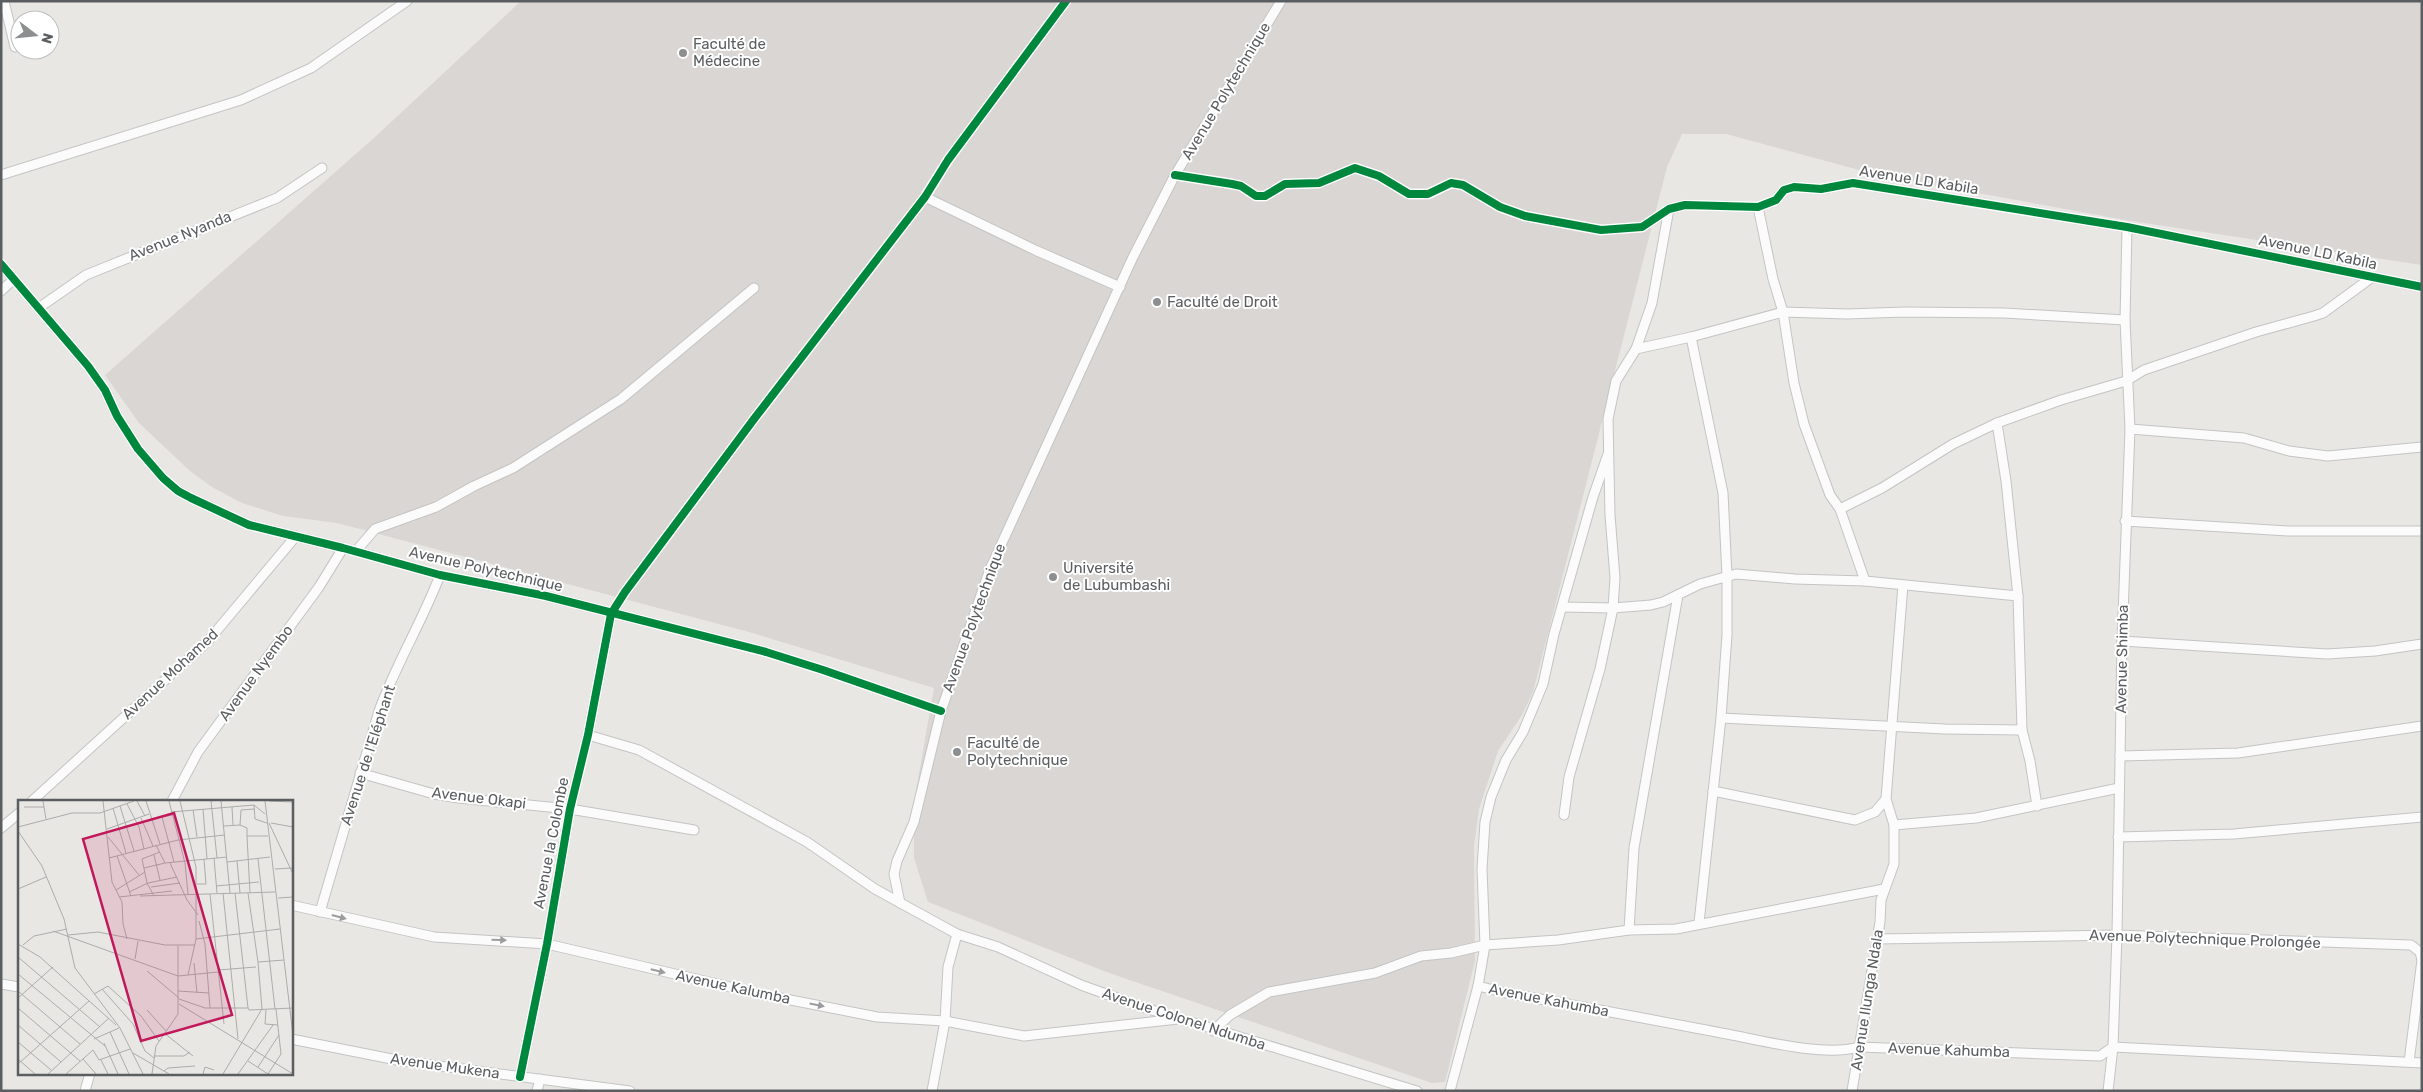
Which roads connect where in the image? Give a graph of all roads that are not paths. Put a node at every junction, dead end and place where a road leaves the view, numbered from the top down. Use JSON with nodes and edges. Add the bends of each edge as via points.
{"nodes":[{"id":1,"x":4,"y":1,"type":"edge"},
{"id":2,"x":407,"y":1,"type":"edge"},
{"id":3,"x":1066,"y":1,"type":"edge"},
{"id":4,"x":1281,"y":1,"type":"edge"},
{"id":5,"x":10,"y":26,"type":"edge"},
{"id":6,"x":322,"y":168,"type":"dead end"},
{"id":7,"x":1,"y":174,"type":"edge"},
{"id":8,"x":1175,"y":175,"type":"junction"},
{"id":9,"x":925,"y":197,"type":"junction"},
{"id":10,"x":1758,"y":207,"type":"junction"},
{"id":11,"x":1669,"y":209,"type":"junction"},
{"id":12,"x":2127,"y":227,"type":"junction"},
{"id":13,"x":1,"y":264,"type":"edge"},
{"id":14,"x":2371,"y":278,"type":"junction"},
{"id":15,"x":14,"y":279,"type":"junction"},
{"id":16,"x":1120,"y":287,"type":"junction"},
{"id":17,"x":2422,"y":287,"type":"edge"},
{"id":18,"x":754,"y":288,"type":"dead end"},
{"id":19,"x":1,"y":291,"type":"edge"},
{"id":20,"x":40,"y":307,"type":"junction"},
{"id":21,"x":1783,"y":312,"type":"junction"},
{"id":22,"x":2125,"y":320,"type":"junction"},
{"id":23,"x":1691,"y":337,"type":"junction"},
{"id":24,"x":1636,"y":349,"type":"junction"},
{"id":25,"x":2126,"y":381,"type":"junction"},
{"id":26,"x":1997,"y":424,"type":"junction"},
{"id":27,"x":2130,"y":429,"type":"junction"},
{"id":28,"x":2422,"y":447,"type":"edge"},
{"id":29,"x":1608,"y":454,"type":"junction"},
{"id":30,"x":1840,"y":509,"type":"junction"},
{"id":31,"x":2125,"y":521,"type":"junction"},
{"id":32,"x":2422,"y":531,"type":"edge"},
{"id":33,"x":296,"y":536,"type":"junction"},
{"id":34,"x":344,"y":548,"type":"junction"},
{"id":35,"x":356,"y":551,"type":"junction"},
{"id":36,"x":440,"y":575,"type":"junction"},
{"id":37,"x":1727,"y":576,"type":"junction"},
{"id":38,"x":1864,"y":581,"type":"junction"},
{"id":39,"x":1903,"y":585,"type":"junction"},
{"id":40,"x":1678,"y":595,"type":"junction"},
{"id":41,"x":2018,"y":596,"type":"junction"},
{"id":42,"x":1562,"y":607,"type":"junction"},
{"id":43,"x":1613,"y":608,"type":"junction"},
{"id":44,"x":611,"y":614,"type":"junction"},
{"id":45,"x":2122,"y":640,"type":"junction"},
{"id":46,"x":2422,"y":644,"type":"edge"},
{"id":47,"x":941,"y":711,"type":"junction"},
{"id":48,"x":1721,"y":718,"type":"junction"},
{"id":49,"x":2422,"y":726,"type":"edge"},
{"id":50,"x":1891,"y":727,"type":"junction"},
{"id":51,"x":2022,"y":730,"type":"junction"},
{"id":52,"x":588,"y":736,"type":"junction"},
{"id":53,"x":2120,"y":756,"type":"junction"},
{"id":54,"x":360,"y":773,"type":"junction"},
{"id":55,"x":2119,"y":788,"type":"junction"},
{"id":56,"x":1713,"y":791,"type":"junction"},
{"id":57,"x":1886,"y":799,"type":"junction"},
{"id":58,"x":33,"y":800,"type":"edge"},
{"id":59,"x":173,"y":800,"type":"edge"},
{"id":60,"x":2037,"y":806,"type":"junction"},
{"id":61,"x":570,"y":809,"type":"junction"},
{"id":62,"x":18,"y":813,"type":"edge"},
{"id":63,"x":1564,"y":815,"type":"dead end"},
{"id":64,"x":2422,"y":817,"type":"edge"},
{"id":65,"x":1894,"y":825,"type":"junction"},
{"id":66,"x":1,"y":828,"type":"edge"},
{"id":67,"x":694,"y":830,"type":"dead end"},
{"id":68,"x":2118,"y":837,"type":"junction"},
{"id":69,"x":1884,"y":888,"type":"junction"},
{"id":70,"x":900,"y":903,"type":"junction"},
{"id":71,"x":292,"y":905,"type":"edge"},
{"id":72,"x":320,"y":912,"type":"junction"},
{"id":73,"x":1699,"y":923,"type":"junction"},
{"id":74,"x":1629,"y":930,"type":"junction"},
{"id":75,"x":957,"y":934,"type":"junction"},
{"id":76,"x":2116,"y":935,"type":"junction"},
{"id":77,"x":1877,"y":939,"type":"junction"},
{"id":78,"x":547,"y":944,"type":"junction"},
{"id":79,"x":1485,"y":946,"type":"junction"},
{"id":80,"x":1,"y":984,"type":"edge"},
{"id":81,"x":1478,"y":986,"type":"junction"},
{"id":82,"x":18,"y":987,"type":"edge"},
{"id":83,"x":1178,"y":1019,"type":"junction"},
{"id":84,"x":945,"y":1021,"type":"junction"},
{"id":85,"x":1213,"y":1030,"type":"junction"},
{"id":86,"x":292,"y":1039,"type":"edge"},
{"id":87,"x":1859,"y":1047,"type":"junction"},
{"id":88,"x":2113,"y":1047,"type":"junction"},
{"id":89,"x":2409,"y":1062,"type":"junction"},
{"id":90,"x":2422,"y":1063,"type":"edge"},
{"id":91,"x":90,"y":1074,"type":"edge"},
{"id":92,"x":520,"y":1077,"type":"junction"},
{"id":93,"x":540,"y":1079,"type":"junction"},
{"id":94,"x":85,"y":1091,"type":"edge"},
{"id":95,"x":537,"y":1091,"type":"edge"},
{"id":96,"x":630,"y":1091,"type":"edge"},
{"id":97,"x":932,"y":1091,"type":"edge"},
{"id":98,"x":1417,"y":1091,"type":"edge"},
{"id":99,"x":1450,"y":1091,"type":"edge"},
{"id":100,"x":1852,"y":1091,"type":"edge"},
{"id":101,"x":2108,"y":1091,"type":"edge"}],
"edges":[{"from":1,"to":5,"type":"street"},
{"from":2,"to":7,"type":"street","via":[[310,68],[258,93]]},
{"from":3,"to":9,"type":"street","via":[[948,160]]},
{"from":4,"to":8,"type":"street","name":"Avenue Polytechnique"},
{"from":6,"to":20,"type":"street","name":"Avenue Nyanda","via":[[276,198],[86,275]]},
{"from":8,"to":11,"type":"street","name":"Avenue LD Kabila","via":[[1232,184],[1256,196],[1265,196],[1286,184],[1319,183],[1355,168],[1379,176],[1409,194],[1428,194],[1451,183],[1463,185],[1500,207],[1526,216],[1600,230],[1642,227]]},
{"from":8,"to":16,"type":"street","name":"Avenue Polytechnique"},
{"from":9,"to":16,"type":"street"},
{"from":9,"to":44,"type":"street","via":[[754,419]]},
{"from":10,"to":11,"type":"street","name":"Avenue LD Kabila","via":[[1694,205]]},
{"from":10,"to":12,"type":"street","name":"Avenue LD Kabila","via":[[1776,200],[1789,188],[1821,189],[1852,183]]},
{"from":10,"to":21,"type":"street","via":[[1772,279]]},
{"from":11,"to":24,"type":"street","via":[[1652,303]]},
{"from":12,"to":14,"type":"street","name":"Avenue LD Kabila"},
{"from":12,"to":22,"type":"street","name":"Avenue Shimba"},
{"from":13,"to":15,"type":"street","name":"Avenue Polytechnique"},
{"from":14,"to":17,"type":"street","name":"Avenue LD Kabila"},
{"from":14,"to":25,"type":"street","via":[[2323,313],[2144,370]]},
{"from":15,"to":19,"type":"street"},
{"from":15,"to":20,"type":"street","name":"Avenue Polytechnique"},
{"from":16,"to":47,"type":"street","name":"Avenue Polytechnique","via":[[990,569]]},
{"from":18,"to":35,"type":"street","via":[[621,399],[513,468],[436,507],[375,529]]},
{"from":20,"to":33,"type":"street","name":"Avenue Polytechnique","via":[[105,390],[127,434],[178,491],[249,525]]},
{"from":21,"to":22,"type":"street","via":[[2004,312]]},
{"from":21,"to":23,"type":"street"},
{"from":21,"to":30,"type":"street","via":[[1804,424],[1830,495]]},
{"from":22,"to":25,"type":"street","name":"Avenue Shimba"},
{"from":23,"to":24,"type":"street"},
{"from":23,"to":37,"type":"street","via":[[1723,493]]},
{"from":24,"to":29,"type":"street","via":[[1616,381],[1608,420]]},
{"from":25,"to":26,"type":"street","via":[[2060,400]]},
{"from":25,"to":27,"type":"street","name":"Avenue Shimba"},
{"from":26,"to":30,"type":"street","via":[[1953,444],[1882,488]]},
{"from":26,"to":41,"type":"street"},
{"from":27,"to":28,"type":"street","via":[[2238,437],[2289,451],[2328,456]]},
{"from":27,"to":31,"type":"street","name":"Avenue Shimba"},
{"from":29,"to":42,"type":"street"},
{"from":29,"to":43,"type":"street","via":[[1615,578]]},
{"from":30,"to":38,"type":"street"},
{"from":31,"to":32,"type":"street","via":[[2288,531]]},
{"from":31,"to":45,"type":"street","name":"Avenue Shimba"},
{"from":33,"to":34,"type":"street","name":"Avenue Polytechnique"},
{"from":33,"to":58,"type":"street","name":"Avenue Mohamed","via":[[208,641]]},
{"from":34,"to":35,"type":"street","name":"Avenue Polytechnique"},
{"from":34,"to":59,"type":"street","name":"Avenue Nyembo","via":[[198,752]]},
{"from":35,"to":36,"type":"street","name":"Avenue Polytechnique"},
{"from":36,"to":44,"type":"street","name":"Avenue Polytechnique","via":[[512,587]]},
{"from":36,"to":54,"type":"street","name":"Avenue de l'Eléphant","via":[[428,607],[387,689]]},
{"from":37,"to":38,"type":"street","via":[[1742,574]]},
{"from":37,"to":40,"type":"street"},
{"from":37,"to":48,"type":"street"},
{"from":38,"to":39,"type":"street"},
{"from":39,"to":41,"type":"street"},
{"from":39,"to":50,"type":"street"},
{"from":40,"to":43,"type":"street","via":[[1663,602]]},
{"from":40,"to":74,"type":"street","via":[[1634,848]]},
{"from":41,"to":51,"type":"street"},
{"from":42,"to":43,"type":"street"},
{"from":42,"to":79,"type":"street","via":[[1543,684],[1506,760],[1485,822],[1482,869]]},
{"from":43,"to":63,"type":"street","via":[[1600,669],[1569,777]]},
{"from":44,"to":47,"type":"street","name":"Avenue Polytechnique","via":[[766,652]]},
{"from":44,"to":52,"type":"street","name":"Avenue la Colombe"},
{"from":45,"to":46,"type":"street","via":[[2327,654]]},
{"from":45,"to":53,"type":"street","name":"Avenue Shimba"},
{"from":47,"to":70,"type":"street","via":[[914,822],[894,874]]},
{"from":48,"to":50,"type":"street"},
{"from":48,"to":56,"type":"street"},
{"from":49,"to":53,"type":"street","via":[[2238,753]]},
{"from":50,"to":51,"type":"street"},
{"from":50,"to":57,"type":"street"},
{"from":51,"to":60,"type":"street"},
{"from":52,"to":61,"type":"street","name":"Avenue la Colombe"},
{"from":52,"to":70,"type":"street","name":"Avenue Colonel Ndumba","via":[[640,750],[807,842]]},
{"from":53,"to":55,"type":"street","name":"Avenue Shimba"},
{"from":54,"to":61,"type":"street","name":"Avenue Okapi","via":[[434,794]]},
{"from":54,"to":72,"type":"street","name":"Avenue de l'Eléphant"},
{"from":55,"to":60,"type":"street"},
{"from":55,"to":68,"type":"street","name":"Avenue Shimba"},
{"from":56,"to":57,"type":"street","via":[[1855,820],[1875,812]]},
{"from":56,"to":73,"type":"street"},
{"from":57,"to":65,"type":"street","name":"Avenue Ilunga Ndala"},
{"from":60,"to":65,"type":"street","via":[[1976,818]]},
{"from":61,"to":67,"type":"street","name":"Avenue Okapi"},
{"from":61,"to":78,"type":"street","name":"Avenue la Colombe"},
{"from":62,"to":66,"type":"street"},
{"from":64,"to":68,"type":"street","via":[[2234,834]]},
{"from":65,"to":69,"type":"street","name":"Avenue Ilunga Ndala","via":[[1894,864]]},
{"from":68,"to":76,"type":"street","name":"Avenue Shimba"},
{"from":69,"to":73,"type":"street"},
{"from":69,"to":77,"type":"street","name":"Avenue Ilunga Ndala"},
{"from":70,"to":75,"type":"street","name":"Avenue Colonel Ndumba"},
{"from":71,"to":72,"type":"street","name":"Avenue Kalumba"},
{"from":72,"to":78,"type":"street","name":"Avenue Kalumba","one_way":true,"via":[[434,936]]},
{"from":73,"to":74,"type":"street","via":[[1662,930]]},
{"from":74,"to":79,"type":"street"},
{"from":75,"to":83,"type":"street","name":"Avenue Colonel Ndumba","via":[[998,947],[1081,985]]},
{"from":75,"to":84,"type":"street","via":[[948,967]]},
{"from":76,"to":77,"type":"street","name":"Avenue Polytechnique Prolongée"},
{"from":76,"to":88,"type":"street","name":"Avenue Shimba"},
{"from":76,"to":89,"type":"street","name":"Avenue Polytechnique Prolongée","via":[[2411,945],[2420,952],[2422,960]]},
{"from":77,"to":87,"type":"street","name":"Avenue Ilunga Ndala"},
{"from":78,"to":84,"type":"street","name":"Avenue Kalumba","one_way":true,"via":[[760,994],[877,1017]]},
{"from":78,"to":92,"type":"street","name":"Avenue la Colombe"},
{"from":79,"to":81,"type":"street"},
{"from":79,"to":85,"type":"street","via":[[1421,956],[1375,973],[1275,990],[1230,1015]]},
{"from":80,"to":82,"type":"street"},
{"from":81,"to":87,"type":"street","name":"Avenue Kahumba","via":[[1768,1042],[1833,1050]]},
{"from":81,"to":99,"type":"street"},
{"from":83,"to":84,"type":"street","name":"Avenue Kalumba","via":[[1024,1036]]},
{"from":83,"to":85,"type":"street","name":"Avenue Colonel Ndumba"},
{"from":84,"to":97,"type":"street"},
{"from":85,"to":98,"type":"street","name":"Avenue Colonel Ndumba"},
{"from":86,"to":92,"type":"street","name":"Avenue Mukena","via":[[402,1061]]},
{"from":87,"to":88,"type":"street","name":"Avenue Kahumba","via":[[2100,1056]]},
{"from":87,"to":100,"type":"street","name":"Avenue Ilunga Ndala"},
{"from":88,"to":89,"type":"street","name":"Avenue Kahumba"},
{"from":88,"to":101,"type":"street","name":"Avenue Shimba"},
{"from":89,"to":90,"type":"street","name":"Avenue Kahumba"},
{"from":91,"to":94,"type":"street"},
{"from":92,"to":93,"type":"street","name":"Avenue Mukena"},
{"from":93,"to":95,"type":"street"},
{"from":93,"to":96,"type":"street","name":"Avenue Mukena"}]}
